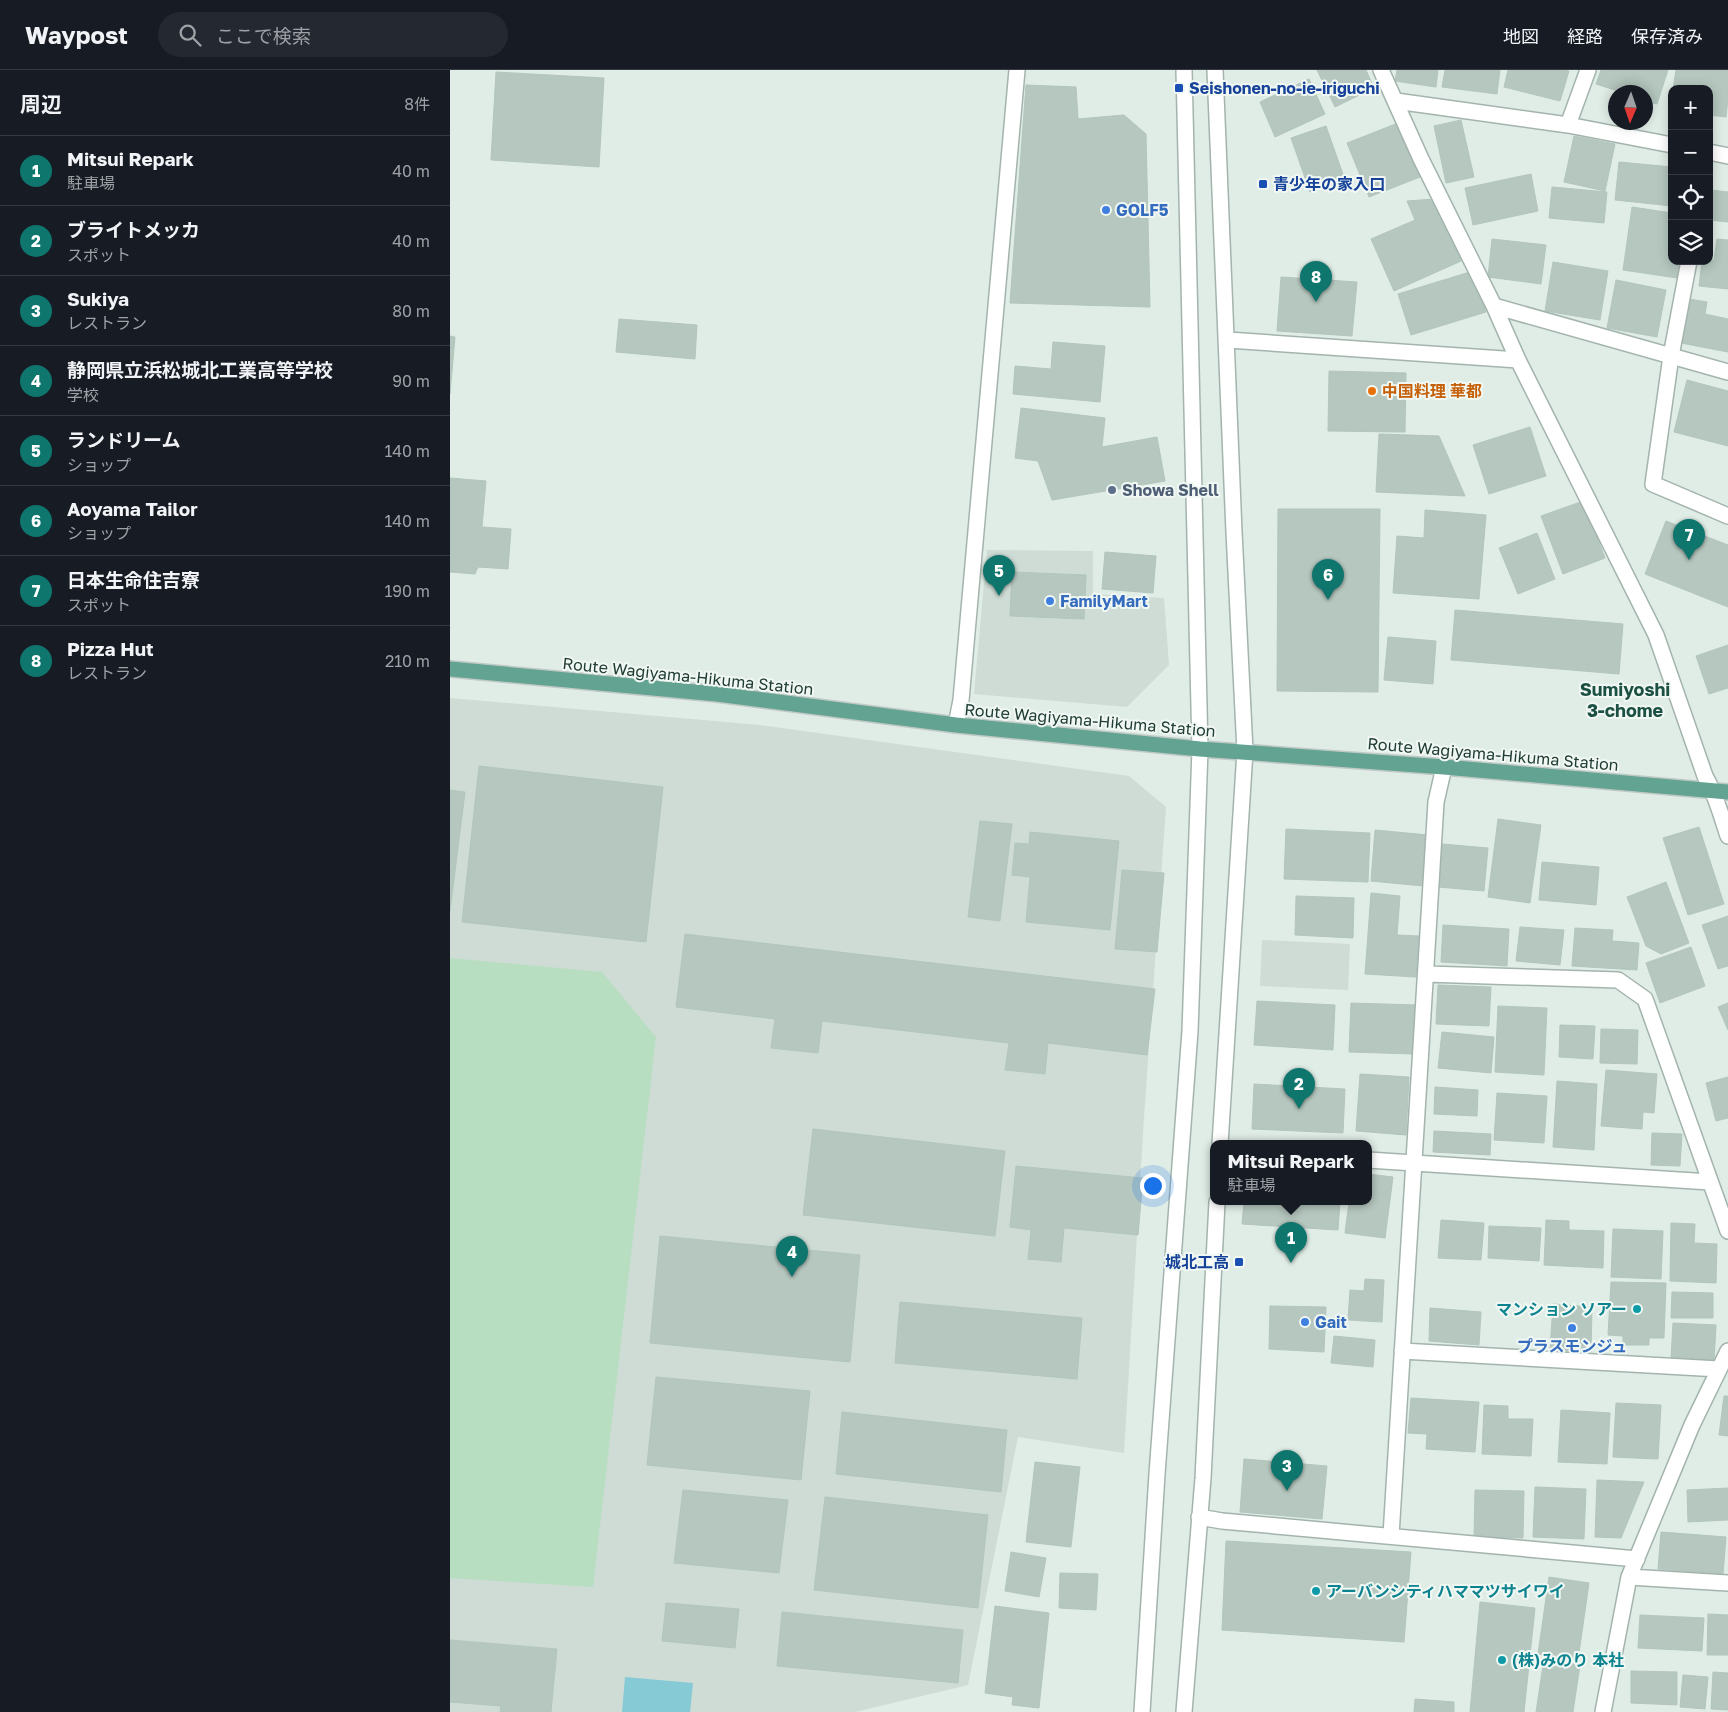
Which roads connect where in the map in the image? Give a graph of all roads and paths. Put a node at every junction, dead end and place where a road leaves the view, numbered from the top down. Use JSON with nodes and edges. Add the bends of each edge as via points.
{"nodes":[{"id":1,"x":1017,"y":70,"type":"edge"},
{"id":2,"x":1184,"y":70,"type":"edge"},
{"id":3,"x":1216,"y":70,"type":"edge"},
{"id":4,"x":1381,"y":70,"type":"edge"},
{"id":5,"x":1588,"y":70,"type":"edge"},
{"id":6,"x":1396,"y":101,"type":"junction"},
{"id":7,"x":1568,"y":125,"type":"junction"},
{"id":8,"x":1668,"y":144,"type":"edge"},
{"id":9,"x":1688,"y":265,"type":"edge"},
{"id":10,"x":1494,"y":306,"type":"junction"},
{"id":11,"x":1228,"y":340,"type":"junction"},
{"id":12,"x":1671,"y":356,"type":"junction"},
{"id":13,"x":1518,"y":360,"type":"junction"},
{"id":14,"x":1728,"y":372,"type":"edge"},
{"id":15,"x":1728,"y":516,"type":"edge"},
{"id":16,"x":450,"y":669,"type":"edge"},
{"id":17,"x":956,"y":725,"type":"junction"},
{"id":18,"x":1200,"y":749,"type":"junction"},
{"id":19,"x":1245,"y":751,"type":"junction"},
{"id":20,"x":1444,"y":767,"type":"junction"},
{"id":21,"x":1721,"y":792,"type":"edge"},
{"id":22,"x":1728,"y":836,"type":"edge"},
{"id":23,"x":1426,"y":974,"type":"junction"},
{"id":24,"x":1220,"y":1140,"type":"edge"},
{"id":25,"x":1372,"y":1160,"type":"edge"},
{"id":26,"x":1413,"y":1162,"type":"junction"},
{"id":27,"x":1710,"y":1182,"type":"junction"},
{"id":28,"x":1217,"y":1205,"type":"edge"},
{"id":29,"x":1728,"y":1231,"type":"edge"},
{"id":30,"x":1402,"y":1351,"type":"junction"},
{"id":31,"x":1728,"y":1351,"type":"edge"},
{"id":32,"x":1719,"y":1369,"type":"junction"},
{"id":33,"x":1199,"y":1517,"type":"junction"},
{"id":34,"x":1391,"y":1536,"type":"junction"},
{"id":35,"x":1637,"y":1559,"type":"junction"},
{"id":36,"x":1630,"y":1577,"type":"junction"},
{"id":37,"x":1728,"y":1583,"type":"edge"},
{"id":38,"x":1142,"y":1712,"type":"edge"},
{"id":39,"x":1184,"y":1712,"type":"edge"},
{"id":40,"x":1603,"y":1712,"type":"edge"}],
"edges":[{"from":1,"to":17,"type":"street","via":[[961,700]]},
{"from":2,"to":18,"type":"street"},
{"from":3,"to":11,"type":"street"},
{"from":4,"to":6,"type":"street"},
{"from":5,"to":7,"type":"street"},
{"from":6,"to":7,"type":"street"},
{"from":6,"to":10,"type":"street"},
{"from":7,"to":8,"type":"street"},
{"from":9,"to":12,"type":"street"},
{"from":10,"to":12,"type":"street"},
{"from":10,"to":13,"type":"street"},
{"from":11,"to":13,"type":"street"},
{"from":11,"to":19,"type":"street"},
{"from":12,"to":14,"type":"street"},
{"from":12,"to":15,"type":"street","via":[[1653,484]]},
{"from":13,"to":21,"type":"street","via":[[1656,635],[1705,776]]},
{"from":16,"to":17,"type":"main road","name":"Route Wagiyama-Hikuma Station","via":[[717,694]]},
{"from":17,"to":18,"type":"main road","name":"Route Wagiyama-Hikuma Station"},
{"from":18,"to":19,"type":"main road","name":"Route Wagiyama-Hikuma Station"},
{"from":18,"to":38,"type":"street","via":[[1190,1031]]},
{"from":19,"to":20,"type":"main road","name":"Route Wagiyama-Hikuma Station"},
{"from":19,"to":24,"type":"street"},
{"from":20,"to":21,"type":"main road","name":"Route Wagiyama-Hikuma Station"},
{"from":20,"to":23,"type":"street","via":[[1436,802]]},
{"from":21,"to":22,"type":"street"},
{"from":23,"to":26,"type":"street"},
{"from":23,"to":27,"type":"street","via":[[1618,980],[1644,1000]]},
{"from":25,"to":26,"type":"street"},
{"from":26,"to":27,"type":"street"},
{"from":26,"to":30,"type":"street"},
{"from":27,"to":29,"type":"street"},
{"from":28,"to":33,"type":"street"},
{"from":30,"to":32,"type":"street"},
{"from":30,"to":34,"type":"street"},
{"from":31,"to":32,"type":"street"},
{"from":32,"to":35,"type":"street","via":[[1692,1425]]},
{"from":33,"to":34,"type":"street"},
{"from":33,"to":39,"type":"street"},
{"from":34,"to":35,"type":"street"},
{"from":35,"to":36,"type":"street"},
{"from":36,"to":37,"type":"street"},
{"from":36,"to":40,"type":"street"}]}
